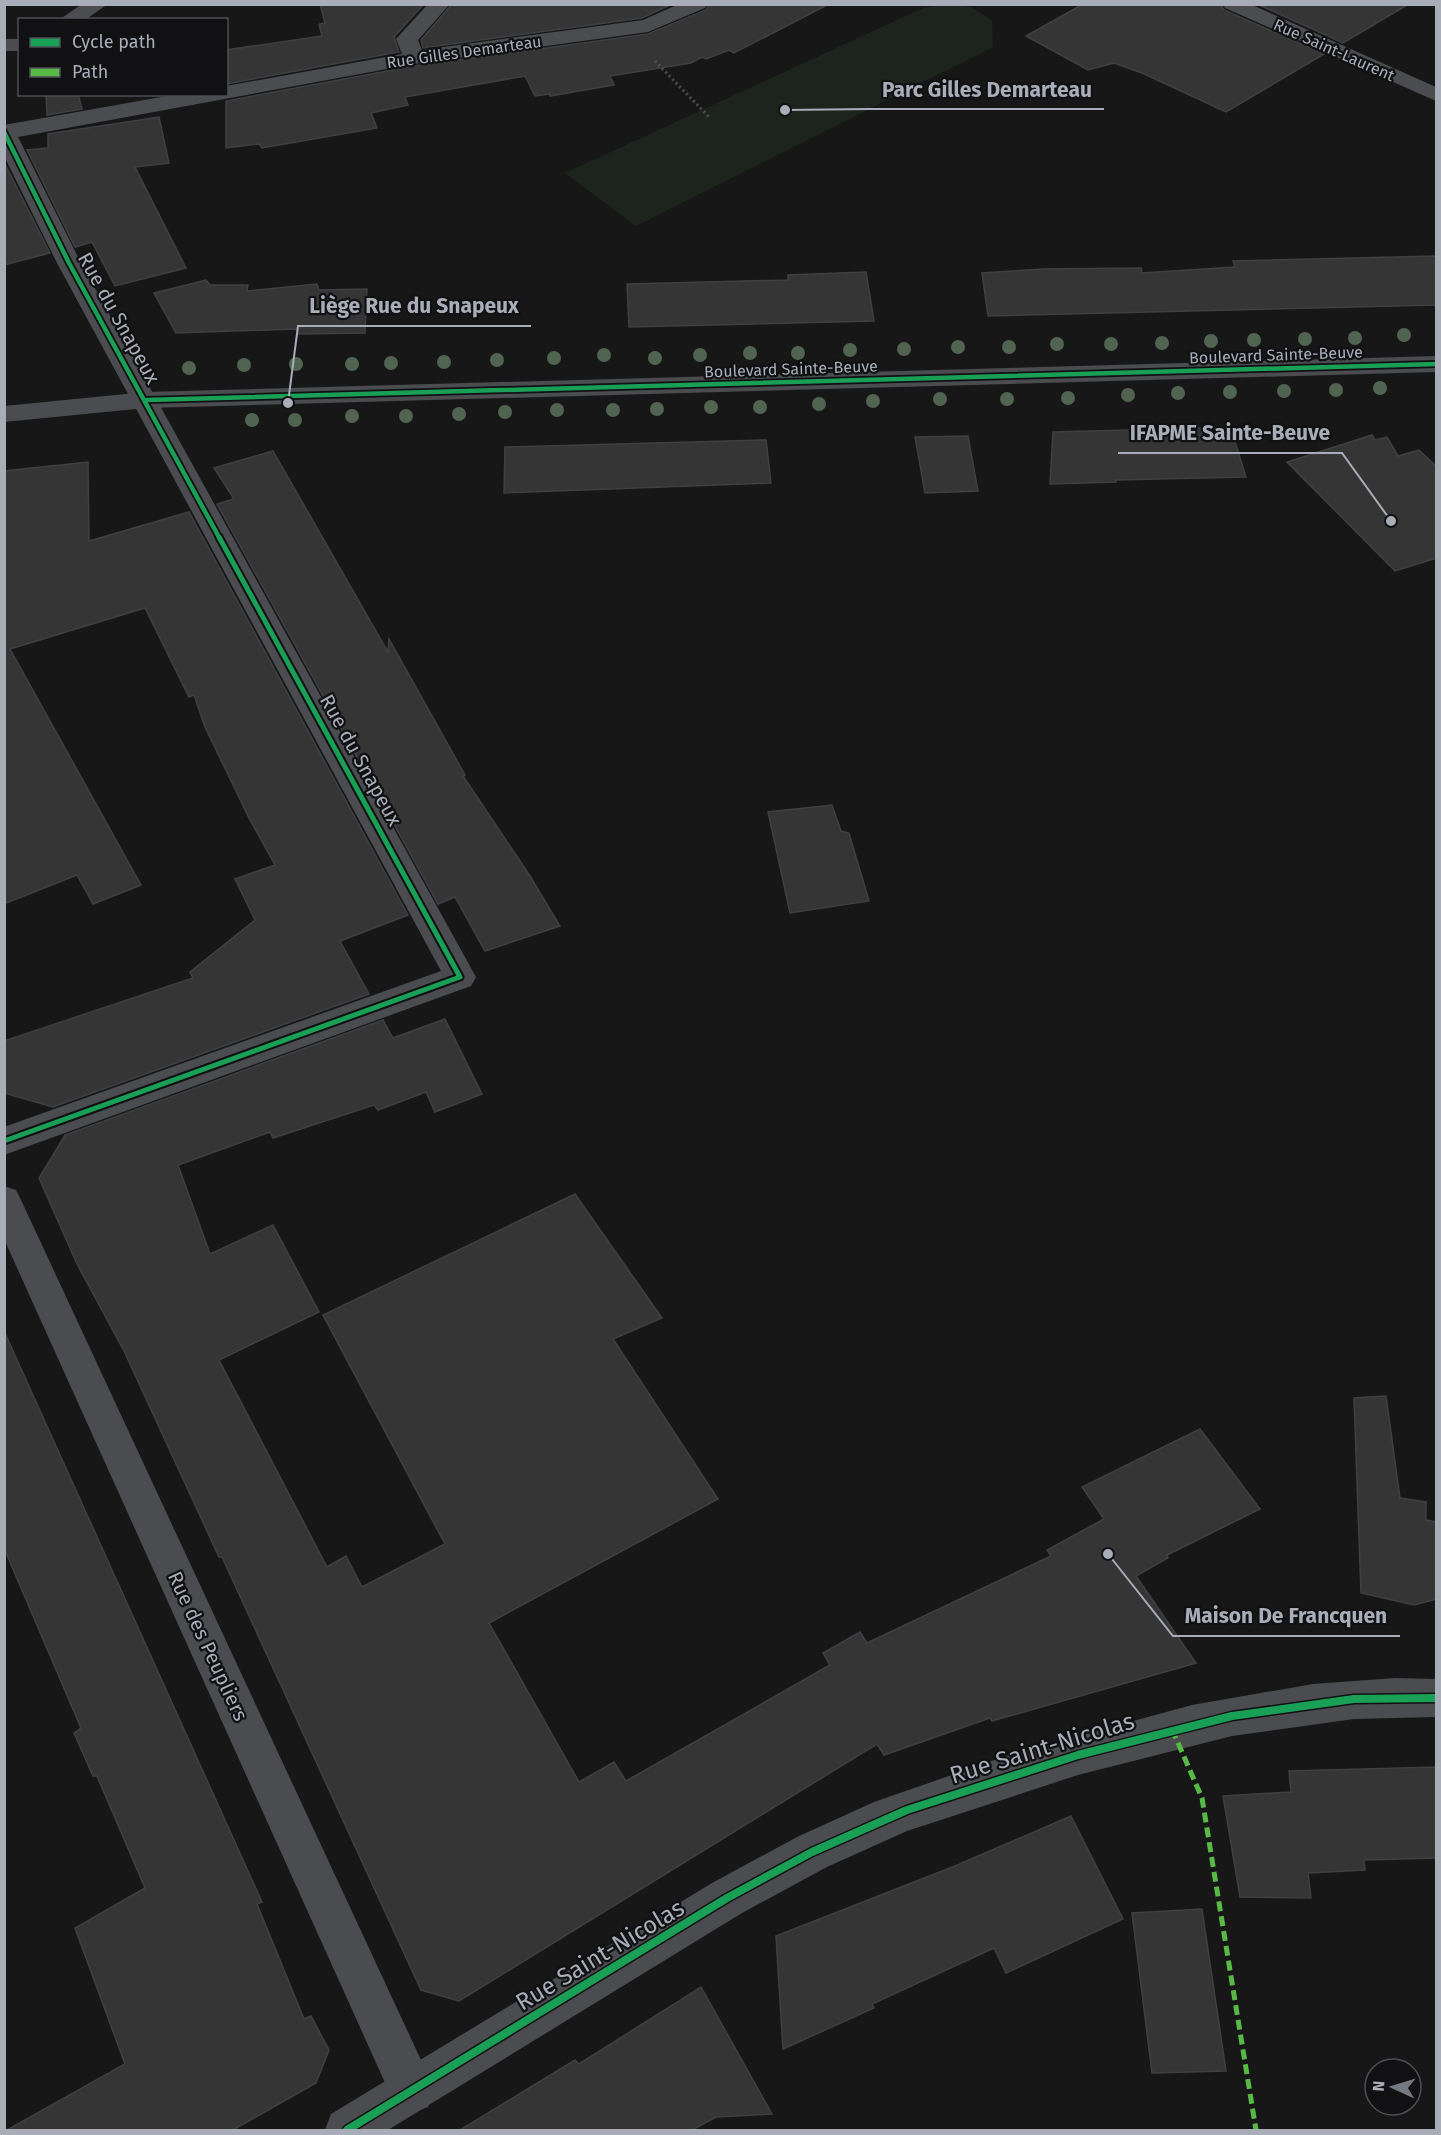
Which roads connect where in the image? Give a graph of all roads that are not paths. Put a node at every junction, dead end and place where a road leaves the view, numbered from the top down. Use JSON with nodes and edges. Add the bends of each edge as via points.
{"nodes":[{"id":1,"x":98,"y":4,"type":"edge"},
{"id":2,"x":440,"y":4,"type":"edge"},
{"id":3,"x":698,"y":4,"type":"edge"},
{"id":4,"x":1232,"y":4,"type":"edge"},
{"id":5,"x":73,"y":18,"type":"edge"},
{"id":6,"x":414,"y":58,"type":"junction"},
{"id":7,"x":228,"y":93,"type":"edge"},
{"id":8,"x":1437,"y":94,"type":"edge"},
{"id":9,"x":205,"y":96,"type":"edge"},
{"id":10,"x":5,"y":133,"type":"edge"},
{"id":11,"x":1437,"y":364,"type":"edge"},
{"id":12,"x":146,"y":400,"type":"junction"},
{"id":13,"x":4,"y":414,"type":"edge"},
{"id":14,"x":4,"y":1141,"type":"edge"},
{"id":15,"x":4,"y":1200,"type":"edge"},
{"id":16,"x":1437,"y":1698,"type":"edge"},
{"id":17,"x":412,"y":2091,"type":"junction"},
{"id":18,"x":347,"y":2130,"type":"edge"}],
"edges":[{"from":1,"to":5,"type":"street"},
{"from":2,"to":6,"type":"street","via":[[407,39]]},
{"from":3,"to":6,"type":"street","name":"Rue Gilles Demarteau","via":[[648,26]]},
{"from":4,"to":8,"type":"street","name":"Rue Saint-Laurent"},
{"from":6,"to":7,"type":"street","name":"Rue Gilles Demarteau"},
{"from":9,"to":10,"type":"street"},
{"from":10,"to":12,"type":"street","name":"Rue du Snapeux","via":[[46,219]]},
{"from":11,"to":12,"type":"street","name":"Boulevard Sainte-Beuve"},
{"from":12,"to":13,"type":"street","name":"Boulevard Sainte-Beuve"},
{"from":12,"to":14,"type":"street","name":"Rue du Snapeux","via":[[460,977]]},
{"from":15,"to":17,"type":"street","name":"Rue des Peupliers"},
{"from":16,"to":17,"type":"street","name":"Rue Saint-Nicolas","via":[[1325,1701],[1196,1723],[1044,1764],[920,1804],[840,1838],[734,1894]]},
{"from":17,"to":18,"type":"street","name":"Rue Saint-Nicolas"}]}
